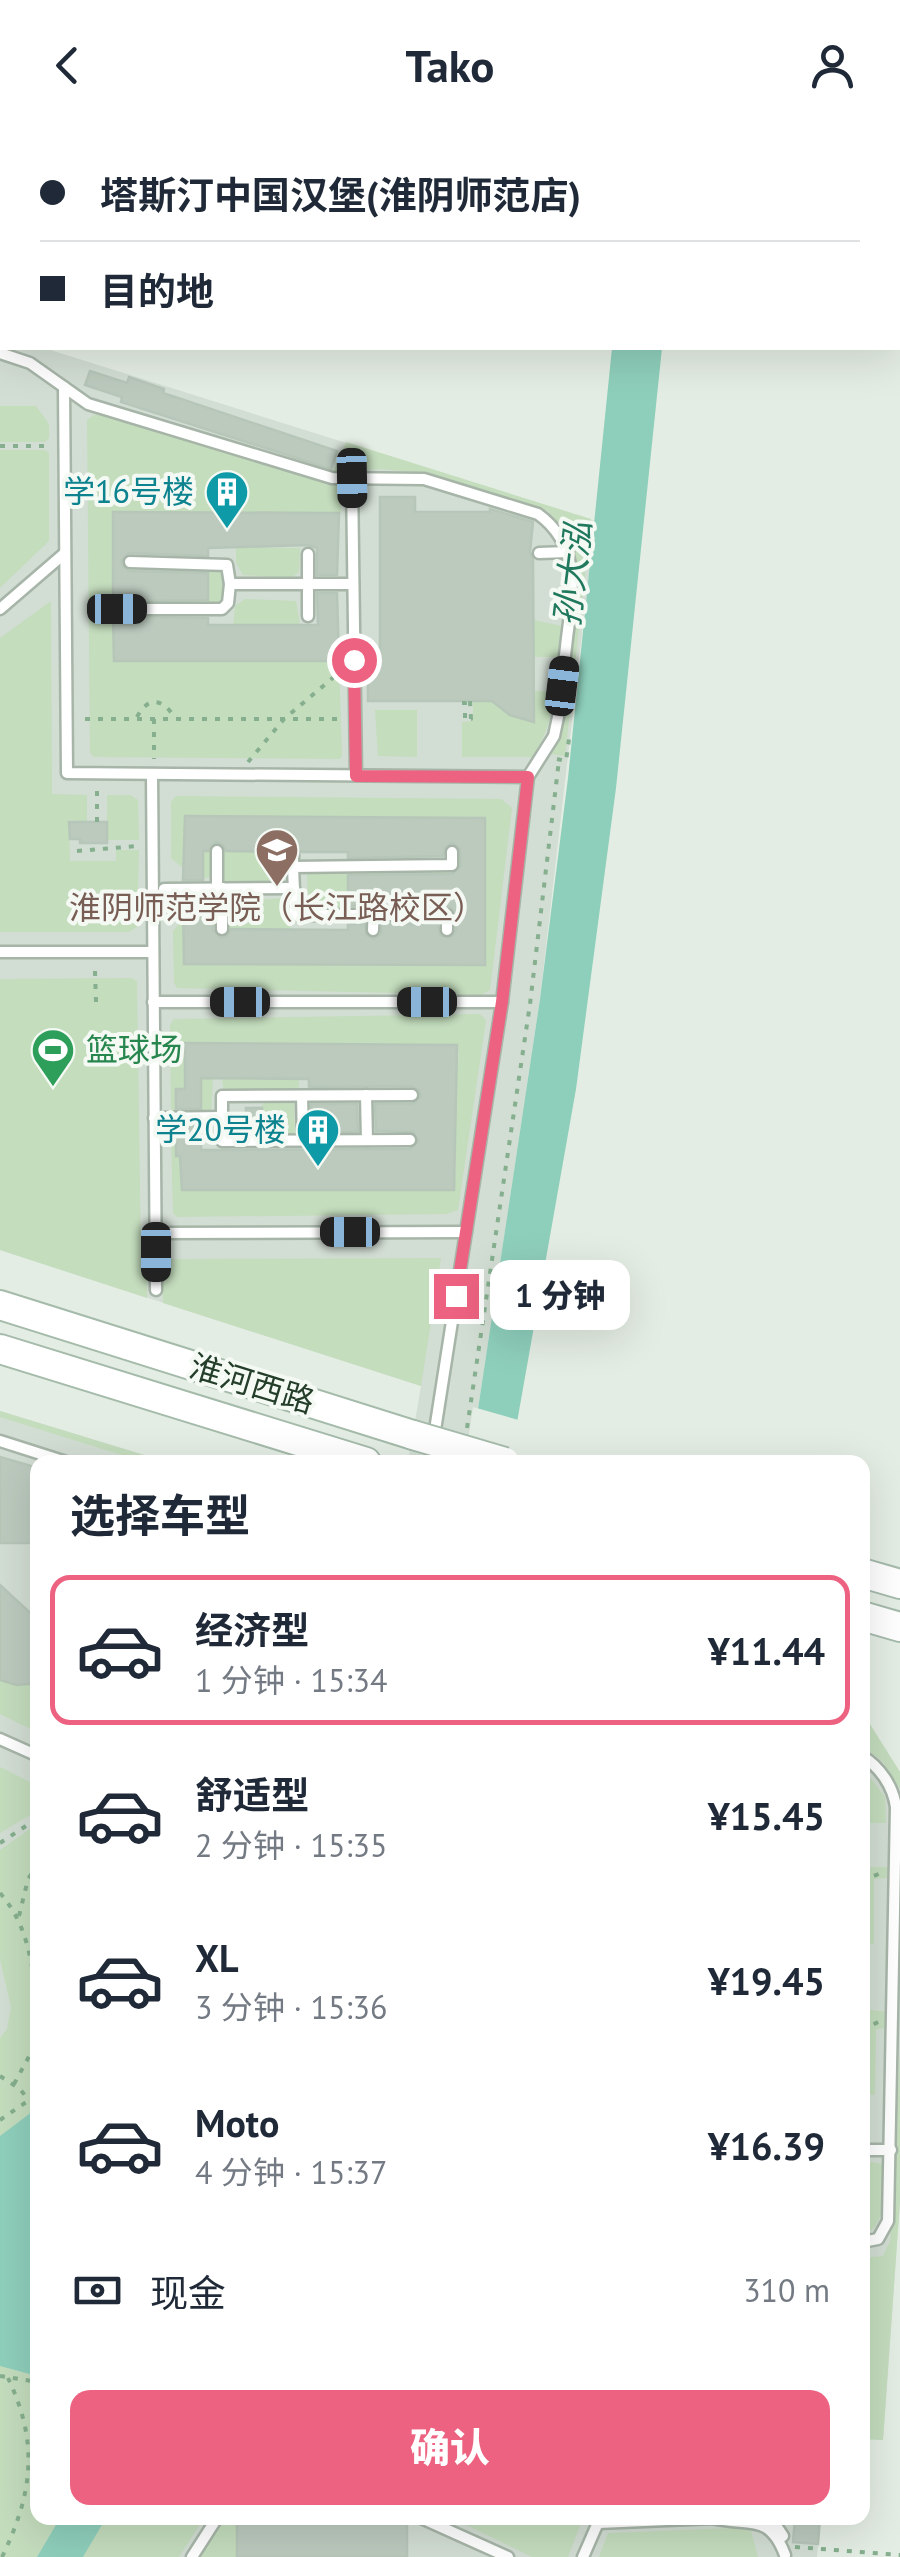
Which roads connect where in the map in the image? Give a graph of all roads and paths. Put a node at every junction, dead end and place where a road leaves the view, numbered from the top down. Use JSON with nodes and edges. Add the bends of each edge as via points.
{"nodes":[{"id":1,"x":0,"y":354,"type":"edge"},
{"id":2,"x":64,"y":387,"type":"junction"},
{"id":3,"x":0,"y":446,"type":"edge"},
{"id":4,"x":54,"y":446,"type":"dead end"},
{"id":5,"x":352,"y":478,"type":"junction"},
{"id":6,"x":568,"y":552,"type":"junction"},
{"id":7,"x":539,"y":553,"type":"dead end"},
{"id":8,"x":66,"y":554,"type":"junction"},
{"id":9,"x":308,"y":554,"type":"dead end"},
{"id":10,"x":130,"y":562,"type":"dead end"},
{"id":11,"x":230,"y":584,"type":"junction"},
{"id":12,"x":308,"y":584,"type":"junction"},
{"id":13,"x":353,"y":584,"type":"junction"},
{"id":14,"x":0,"y":609,"type":"edge"},
{"id":15,"x":117,"y":609,"type":"dead end"},
{"id":16,"x":308,"y":616,"type":"dead end"},
{"id":17,"x":345,"y":668,"type":"dead end"},
{"id":18,"x":470,"y":701,"type":"dead end"},
{"id":19,"x":462,"y":704,"type":"dead end"},
{"id":20,"x":85,"y":719,"type":"dead end"},
{"id":21,"x":136,"y":719,"type":"junction"},
{"id":22,"x":154,"y":719,"type":"junction"},
{"id":23,"x":175,"y":719,"type":"junction"},
{"id":24,"x":284,"y":719,"type":"junction"},
{"id":25,"x":346,"y":719,"type":"dead end"},
{"id":26,"x":552,"y":759,"type":"dead end"},
{"id":27,"x":247,"y":762,"type":"dead end"},
{"id":28,"x":153,"y":768,"type":"junction"},
{"id":29,"x":356,"y":776,"type":"junction"},
{"id":30,"x":528,"y":777,"type":"junction"},
{"id":31,"x":97,"y":791,"type":"dead end"},
{"id":32,"x":97,"y":822,"type":"dead end"},
{"id":33,"x":88,"y":843,"type":"dead end"},
{"id":34,"x":142,"y":846,"type":"dead end"},
{"id":35,"x":88,"y":850,"type":"junction"},
{"id":36,"x":77,"y":851,"type":"dead end"},
{"id":37,"x":217,"y":851,"type":"dead end"},
{"id":38,"x":293,"y":852,"type":"dead end"},
{"id":39,"x":377,"y":852,"type":"dead end"},
{"id":40,"x":452,"y":852,"type":"dead end"},
{"id":41,"x":293,"y":868,"type":"junction"},
{"id":42,"x":374,"y":869,"type":"junction"},
{"id":43,"x":220,"y":888,"type":"junction"},
{"id":44,"x":294,"y":888,"type":"junction"},
{"id":45,"x":164,"y":889,"type":"dead end"},
{"id":46,"x":374,"y":912,"type":"junction"},
{"id":47,"x":295,"y":916,"type":"junction"},
{"id":48,"x":222,"y":929,"type":"dead end"},
{"id":49,"x":295,"y":929,"type":"dead end"},
{"id":50,"x":373,"y":930,"type":"dead end"},
{"id":51,"x":447,"y":930,"type":"dead end"},
{"id":52,"x":0,"y":952,"type":"edge"},
{"id":53,"x":153,"y":952,"type":"junction"},
{"id":54,"x":96,"y":971,"type":"dead end"},
{"id":55,"x":96,"y":1002,"type":"dead end"},
{"id":56,"x":154,"y":1002,"type":"junction"},
{"id":57,"x":502,"y":1002,"type":"junction"},
{"id":58,"x":412,"y":1095,"type":"dead end"},
{"id":59,"x":302,"y":1096,"type":"junction"},
{"id":60,"x":366,"y":1096,"type":"junction"},
{"id":61,"x":222,"y":1117,"type":"junction"},
{"id":62,"x":154,"y":1118,"type":"junction"},
{"id":63,"x":303,"y":1140,"type":"junction"},
{"id":64,"x":367,"y":1140,"type":"junction"},
{"id":65,"x":410,"y":1140,"type":"dead end"},
{"id":66,"x":466,"y":1232,"type":"junction"},
{"id":67,"x":155,"y":1233,"type":"junction"},
{"id":68,"x":156,"y":1290,"type":"dead end"},
{"id":69,"x":0,"y":1305,"type":"edge"},
{"id":70,"x":0,"y":1349,"type":"edge"},
{"id":71,"x":467,"y":1427,"type":"dead end"},
{"id":72,"x":0,"y":1441,"type":"edge"},
{"id":73,"x":44,"y":1455,"type":"edge"},
{"id":74,"x":343,"y":1455,"type":"edge"},
{"id":75,"x":431,"y":1455,"type":"edge"},
{"id":76,"x":481,"y":1455,"type":"edge"},
{"id":77,"x":870,"y":1575,"type":"edge"},
{"id":78,"x":900,"y":1584,"type":"edge"},
{"id":79,"x":870,"y":1618,"type":"edge"},
{"id":80,"x":900,"y":1627,"type":"edge"},
{"id":81,"x":0,"y":1739,"type":"edge"},
{"id":82,"x":30,"y":1752,"type":"edge"},
{"id":83,"x":870,"y":1762,"type":"edge"},
{"id":84,"x":30,"y":1823,"type":"edge"},
{"id":85,"x":0,"y":1842,"type":"edge"},
{"id":86,"x":895,"y":1870,"type":"junction"},
{"id":87,"x":30,"y":1876,"type":"edge"},
{"id":88,"x":870,"y":1879,"type":"edge"},
{"id":89,"x":0,"y":1893,"type":"edge"},
{"id":90,"x":19,"y":1916,"type":"junction"},
{"id":91,"x":29,"y":1948,"type":"joint"},
{"id":92,"x":30,"y":1954,"type":"edge"},
{"id":93,"x":30,"y":2055,"type":"edge"},
{"id":94,"x":0,"y":2076,"type":"edge"},
{"id":95,"x":14,"y":2084,"type":"junction"},
{"id":96,"x":28,"y":2100,"type":"joint"},
{"id":97,"x":0,"y":2120,"type":"edge"},
{"id":98,"x":870,"y":2150,"type":"edge"},
{"id":99,"x":891,"y":2150,"type":"junction"},
{"id":100,"x":870,"y":2240,"type":"edge"},
{"id":101,"x":0,"y":2376,"type":"edge"},
{"id":102,"x":8,"y":2378,"type":"junction"},
{"id":103,"x":30,"y":2381,"type":"edge"},
{"id":104,"x":212,"y":2525,"type":"edge"},
{"id":105,"x":438,"y":2525,"type":"edge"},
{"id":106,"x":597,"y":2525,"type":"edge"},
{"id":107,"x":763,"y":2525,"type":"edge"},
{"id":108,"x":776,"y":2525,"type":"edge"},
{"id":109,"x":482,"y":2544,"type":"junction"},
{"id":110,"x":787,"y":2553,"type":"edge"},
{"id":111,"x":900,"y":2555,"type":"edge"},
{"id":112,"x":2,"y":2557,"type":"edge"},
{"id":113,"x":192,"y":2557,"type":"edge"},
{"id":114,"x":476,"y":2557,"type":"edge"},
{"id":115,"x":508,"y":2557,"type":"edge"},
{"id":116,"x":583,"y":2557,"type":"edge"}],
"edges":[{"from":1,"to":2,"type":"lane","via":[[30,363]]},
{"from":2,"to":5,"type":"lane","via":[[88,404],[332,478]]},
{"from":2,"to":8,"type":"lane"},
{"from":3,"to":4,"type":"path"},
{"from":5,"to":6,"type":"lane","via":[[424,479],[538,514]]},
{"from":5,"to":13,"type":"lane"},
{"from":6,"to":7,"type":"lane"},
{"from":6,"to":30,"type":"lane","via":[[573,591],[558,717]]},
{"from":8,"to":14,"type":"lane"},
{"from":8,"to":28,"type":"lane","via":[[67,773]]},
{"from":9,"to":12,"type":"lane"},
{"from":10,"to":11,"type":"lane","via":[[221,562]]},
{"from":11,"to":12,"type":"lane"},
{"from":11,"to":15,"type":"lane","via":[[222,609]]},
{"from":12,"to":13,"type":"lane"},
{"from":12,"to":16,"type":"lane"},
{"from":13,"to":29,"type":"lane"},
{"from":17,"to":24,"type":"path"},
{"from":18,"to":19,"type":"path","via":[[470,719]]},
{"from":20,"to":21,"type":"path"},
{"from":21,"to":22,"type":"path"},
{"from":21,"to":23,"type":"path","via":[[151,701],[160,701]]},
{"from":22,"to":23,"type":"path"},
{"from":22,"to":28,"type":"path"},
{"from":23,"to":24,"type":"path"},
{"from":24,"to":25,"type":"path"},
{"from":24,"to":27,"type":"path"},
{"from":26,"to":71,"type":"path","via":[[562,760]]},
{"from":28,"to":29,"type":"lane"},
{"from":28,"to":53,"type":"lane"},
{"from":29,"to":30,"type":"lane"},
{"from":30,"to":57,"type":"lane"},
{"from":31,"to":32,"type":"path"},
{"from":33,"to":35,"type":"path"},
{"from":34,"to":35,"type":"path"},
{"from":35,"to":36,"type":"path"},
{"from":37,"to":43,"type":"lane"},
{"from":38,"to":41,"type":"lane"},
{"from":39,"to":42,"type":"lane"},
{"from":40,"to":42,"type":"lane","via":[[452,866],[445,870]]},
{"from":41,"to":42,"type":"lane"},
{"from":41,"to":44,"type":"lane"},
{"from":43,"to":44,"type":"lane"},
{"from":43,"to":45,"type":"lane"},
{"from":43,"to":48,"type":"lane"},
{"from":44,"to":47,"type":"lane"},
{"from":46,"to":47,"type":"lane"},
{"from":46,"to":50,"type":"lane"},
{"from":46,"to":51,"type":"lane","via":[[447,912]]},
{"from":47,"to":49,"type":"lane"},
{"from":52,"to":53,"type":"lane"},
{"from":53,"to":56,"type":"lane"},
{"from":54,"to":55,"type":"path"},
{"from":56,"to":57,"type":"lane"},
{"from":56,"to":62,"type":"lane"},
{"from":57,"to":66,"type":"lane"},
{"from":58,"to":60,"type":"lane"},
{"from":59,"to":60,"type":"lane"},
{"from":59,"to":61,"type":"lane","via":[[222,1096]]},
{"from":59,"to":63,"type":"lane"},
{"from":60,"to":64,"type":"lane"},
{"from":61,"to":62,"type":"lane"},
{"from":61,"to":63,"type":"lane","via":[[222,1141]]},
{"from":62,"to":67,"type":"lane"},
{"from":63,"to":64,"type":"lane"},
{"from":64,"to":65,"type":"lane"},
{"from":66,"to":67,"type":"lane"},
{"from":66,"to":75,"type":"lane"},
{"from":67,"to":68,"type":"lane"},
{"from":69,"to":76,"type":"main road","name":"淮河西路","bridge":true},
{"from":70,"to":74,"type":"main road","name":"淮河西路"},
{"from":72,"to":73,"type":"lane"},
{"from":77,"to":78,"type":"main road"},
{"from":79,"to":80,"type":"main road"},
{"from":81,"to":82,"type":"lane"},
{"from":83,"to":86,"type":"lane","via":[[894,1795]]},
{"from":84,"to":85,"type":"path"},
{"from":86,"to":88,"type":"path"},
{"from":86,"to":99,"type":"lane"},
{"from":87,"to":90,"type":"path"},
{"from":89,"to":90,"type":"path"},
{"from":90,"to":91,"type":"path"},
{"from":91,"to":92,"type":"path"},
{"from":93,"to":95,"type":"path"},
{"from":94,"to":95,"type":"path"},
{"from":95,"to":96,"type":"path"},
{"from":96,"to":97,"type":"path"},
{"from":98,"to":99,"type":"lane"},
{"from":99,"to":100,"type":"lane","via":[[888,2221]]},
{"from":101,"to":102,"type":"path"},
{"from":102,"to":103,"type":"path"},
{"from":102,"to":112,"type":"path","via":[[24,2425],[29,2487]]},
{"from":104,"to":113,"type":"lane"},
{"from":105,"to":109,"type":"lane"},
{"from":106,"to":116,"type":"lane"},
{"from":107,"to":110,"type":"lane"},
{"from":108,"to":110,"type":"lane"},
{"from":109,"to":114,"type":"lane"},
{"from":109,"to":115,"type":"lane"},
{"from":110,"to":111,"type":"path"}]}
